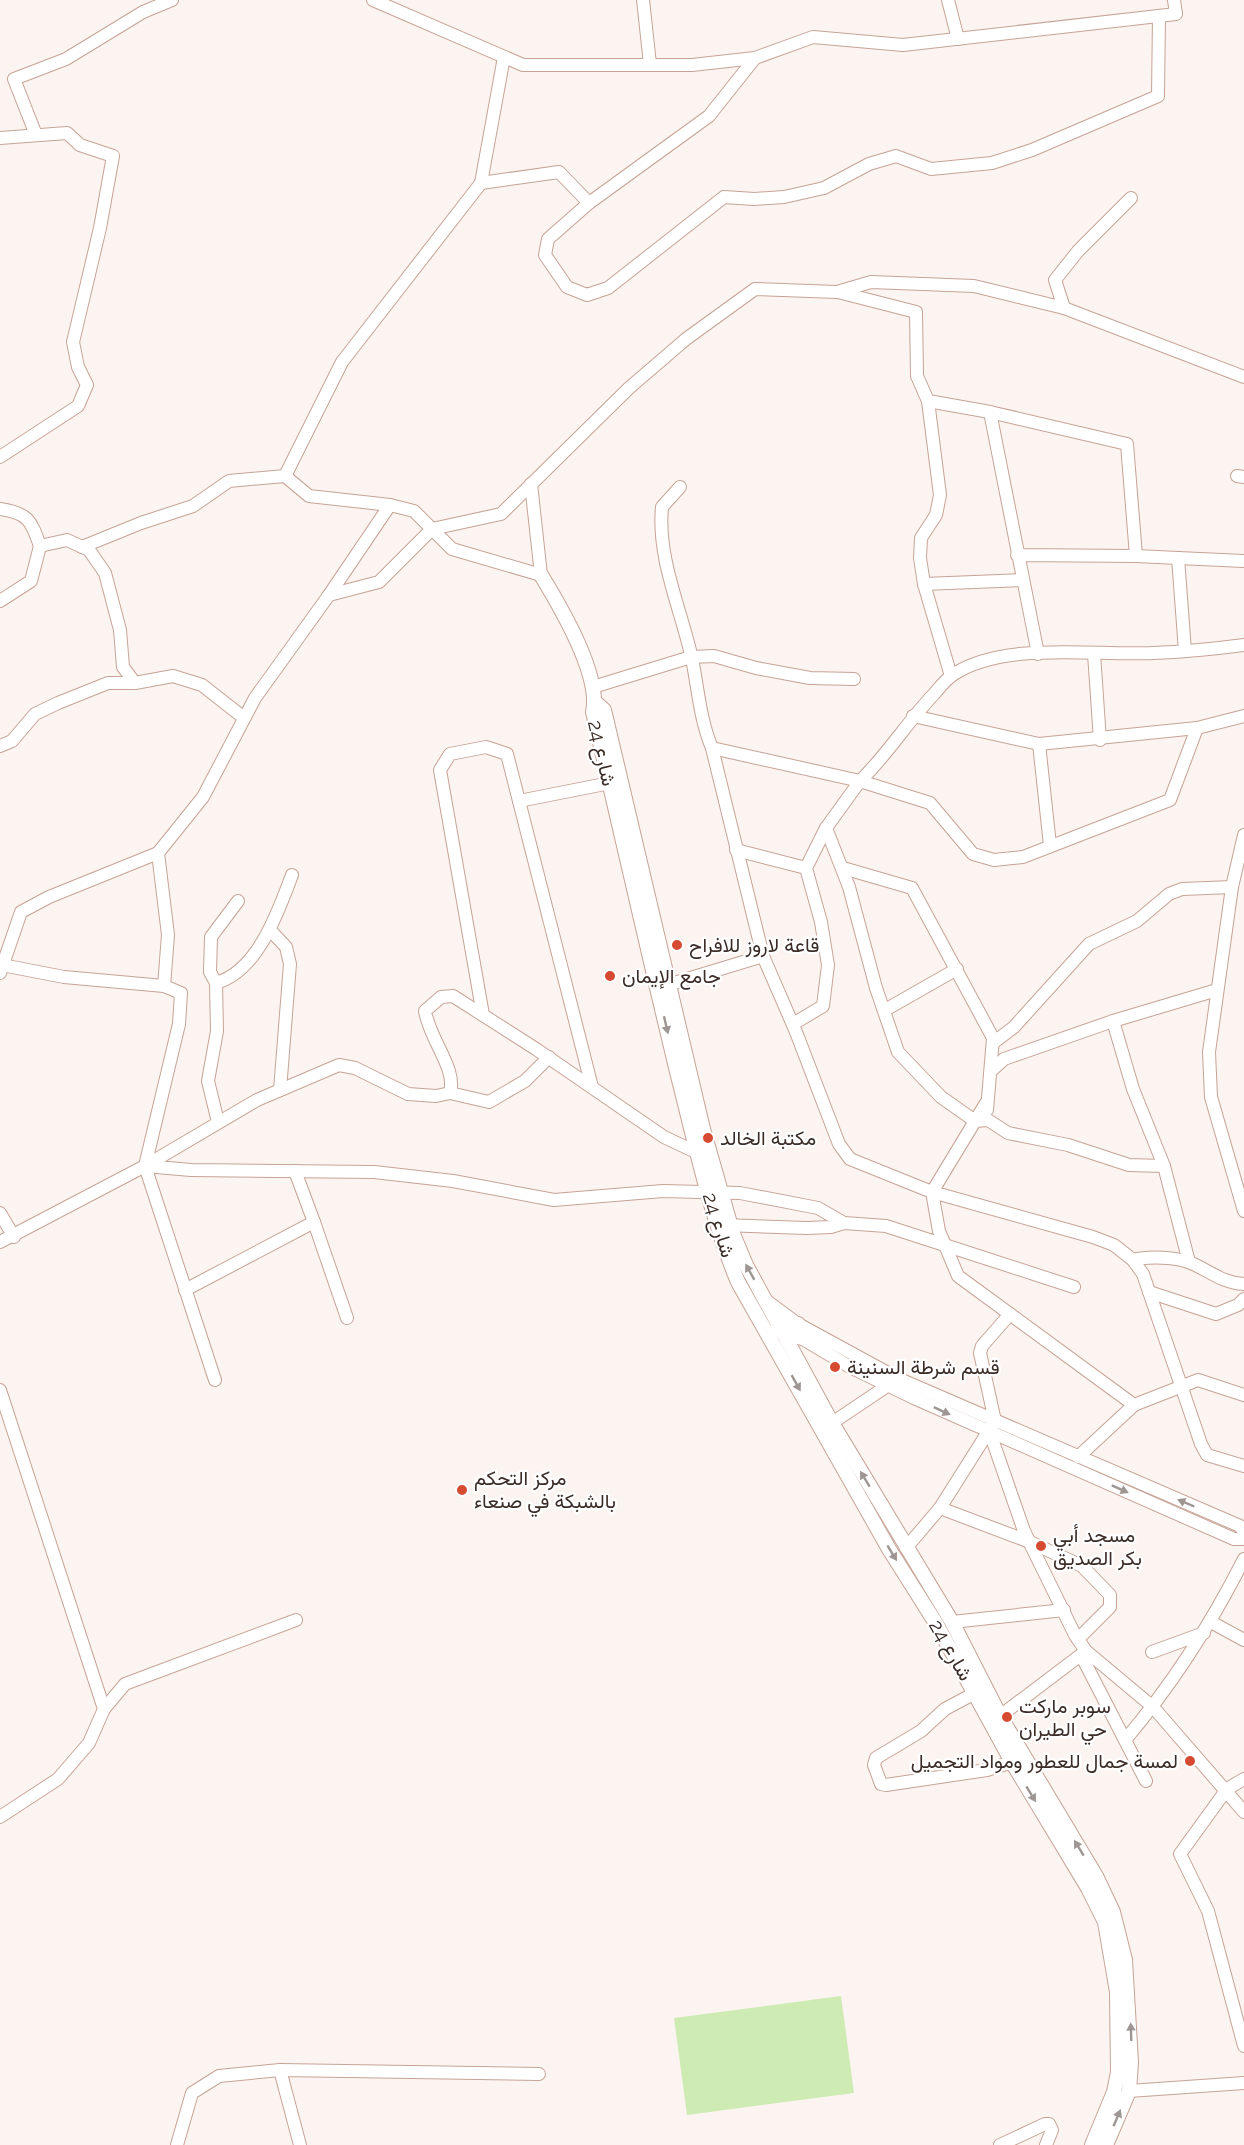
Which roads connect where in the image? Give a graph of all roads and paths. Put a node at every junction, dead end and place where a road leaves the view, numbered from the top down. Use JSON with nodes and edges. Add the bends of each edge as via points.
{"nodes":[{"id":1,"x":172,"y":0,"type":"edge"},
{"id":2,"x":373,"y":0,"type":"edge"},
{"id":3,"x":643,"y":0,"type":"edge"},
{"id":4,"x":948,"y":0,"type":"edge"},
{"id":5,"x":1174,"y":0,"type":"edge"},
{"id":6,"x":1159,"y":16,"type":"junction"},
{"id":7,"x":958,"y":39,"type":"junction"},
{"id":8,"x":504,"y":57,"type":"junction"},
{"id":9,"x":755,"y":58,"type":"junction"},
{"id":10,"x":650,"y":64,"type":"junction"},
{"id":11,"x":36,"y":135,"type":"junction"},
{"id":12,"x":0,"y":138,"type":"edge"},
{"id":13,"x":481,"y":183,"type":"junction"},
{"id":14,"x":1131,"y":198,"type":"dead end"},
{"id":15,"x":589,"y":203,"type":"junction"},
{"id":16,"x":837,"y":292,"type":"junction"},
{"id":17,"x":1064,"y":308,"type":"junction"},
{"id":18,"x":1244,"y":377,"type":"edge"},
{"id":19,"x":928,"y":401,"type":"junction"},
{"id":20,"x":990,"y":412,"type":"junction"},
{"id":21,"x":0,"y":457,"type":"edge"},
{"id":22,"x":285,"y":476,"type":"junction"},
{"id":23,"x":531,"y":484,"type":"junction"},
{"id":24,"x":680,"y":487,"type":"dead end"},
{"id":25,"x":390,"y":506,"type":"junction"},
{"id":26,"x":0,"y":509,"type":"edge"},
{"id":27,"x":432,"y":529,"type":"junction"},
{"id":28,"x":40,"y":546,"type":"junction"},
{"id":29,"x":82,"y":547,"type":"junction"},
{"id":30,"x":1017,"y":555,"type":"junction"},
{"id":31,"x":1136,"y":556,"type":"junction"},
{"id":32,"x":1178,"y":558,"type":"junction"},
{"id":33,"x":1244,"y":561,"type":"edge"},
{"id":34,"x":541,"y":575,"type":"junction"},
{"id":35,"x":1023,"y":580,"type":"junction"},
{"id":36,"x":924,"y":584,"type":"junction"},
{"id":37,"x":329,"y":595,"type":"junction"},
{"id":38,"x":0,"y":601,"type":"edge"},
{"id":39,"x":1244,"y":645,"type":"edge"},
{"id":40,"x":1185,"y":651,"type":"junction"},
{"id":41,"x":1038,"y":654,"type":"junction"},
{"id":42,"x":1094,"y":654,"type":"junction"},
{"id":43,"x":691,"y":657,"type":"junction"},
{"id":44,"x":951,"y":675,"type":"junction"},
{"id":45,"x":854,"y":679,"type":"dead end"},
{"id":46,"x":135,"y":683,"type":"junction"},
{"id":47,"x":593,"y":687,"type":"junction"},
{"id":48,"x":595,"y":702,"type":"junction"},
{"id":49,"x":913,"y":716,"type":"junction"},
{"id":50,"x":1244,"y":716,"type":"edge"},
{"id":51,"x":244,"y":718,"type":"junction"},
{"id":52,"x":1197,"y":728,"type":"junction"},
{"id":53,"x":1100,"y":740,"type":"junction"},
{"id":54,"x":1039,"y":744,"type":"junction"},
{"id":55,"x":0,"y":746,"type":"edge"},
{"id":56,"x":712,"y":748,"type":"junction"},
{"id":57,"x":860,"y":781,"type":"junction"},
{"id":58,"x":609,"y":783,"type":"junction"},
{"id":59,"x":519,"y":801,"type":"junction"},
{"id":60,"x":826,"y":828,"type":"junction"},
{"id":61,"x":1244,"y":835,"type":"edge"},
{"id":62,"x":1050,"y":845,"type":"junction"},
{"id":63,"x":736,"y":850,"type":"junction"},
{"id":64,"x":158,"y":854,"type":"junction"},
{"id":65,"x":843,"y":867,"type":"junction"},
{"id":66,"x":806,"y":868,"type":"junction"},
{"id":67,"x":292,"y":875,"type":"dead end"},
{"id":68,"x":1232,"y":887,"type":"junction"},
{"id":69,"x":238,"y":901,"type":"dead end"},
{"id":70,"x":271,"y":931,"type":"junction"},
{"id":71,"x":763,"y":956,"type":"junction"},
{"id":72,"x":1,"y":969,"type":"edge"},
{"id":73,"x":957,"y":969,"type":"junction"},
{"id":74,"x":216,"y":983,"type":"junction"},
{"id":75,"x":164,"y":986,"type":"junction"},
{"id":76,"x":662,"y":987,"type":"junction"},
{"id":77,"x":1217,"y":990,"type":"junction"},
{"id":78,"x":885,"y":1010,"type":"junction"},
{"id":79,"x":483,"y":1015,"type":"junction"},
{"id":80,"x":1113,"y":1021,"type":"junction"},
{"id":81,"x":793,"y":1024,"type":"junction"},
{"id":82,"x":993,"y":1043,"type":"junction"},
{"id":83,"x":549,"y":1058,"type":"junction"},
{"id":84,"x":992,"y":1070,"type":"junction"},
{"id":85,"x":592,"y":1087,"type":"junction"},
{"id":86,"x":280,"y":1090,"type":"junction"},
{"id":87,"x":450,"y":1093,"type":"junction"},
{"id":88,"x":986,"y":1103,"type":"junction"},
{"id":89,"x":988,"y":1120,"type":"junction"},
{"id":90,"x":975,"y":1121,"type":"junction"},
{"id":91,"x":218,"y":1122,"type":"junction"},
{"id":92,"x":704,"y":1153,"type":"junction"},
{"id":93,"x":145,"y":1166,"type":"junction"},
{"id":94,"x":1164,"y":1166,"type":"junction"},
{"id":95,"x":295,"y":1171,"type":"junction"},
{"id":96,"x":715,"y":1192,"type":"junction"},
{"id":97,"x":932,"y":1192,"type":"junction"},
{"id":98,"x":1244,"y":1210,"type":"edge"},
{"id":99,"x":0,"y":1213,"type":"edge"},
{"id":100,"x":314,"y":1222,"type":"junction"},
{"id":101,"x":844,"y":1223,"type":"junction"},
{"id":102,"x":724,"y":1226,"type":"junction"},
{"id":103,"x":14,"y":1237,"type":"junction"},
{"id":104,"x":0,"y":1242,"type":"edge"},
{"id":105,"x":944,"y":1243,"type":"junction"},
{"id":106,"x":1133,"y":1260,"type":"junction"},
{"id":107,"x":1189,"y":1262,"type":"junction"},
{"id":108,"x":1244,"y":1284,"type":"edge"},
{"id":109,"x":1074,"y":1287,"type":"dead end"},
{"id":110,"x":185,"y":1290,"type":"junction"},
{"id":111,"x":1149,"y":1292,"type":"junction"},
{"id":112,"x":748,"y":1299,"type":"junction"},
{"id":113,"x":1244,"y":1299,"type":"edge"},
{"id":114,"x":767,"y":1301,"type":"junction"},
{"id":115,"x":1010,"y":1314,"type":"junction"},
{"id":116,"x":347,"y":1318,"type":"dead end"},
{"id":117,"x":779,"y":1325,"type":"junction"},
{"id":118,"x":806,"y":1334,"type":"junction"},
{"id":119,"x":782,"y":1345,"type":"junction"},
{"id":120,"x":215,"y":1380,"type":"dead end"},
{"id":121,"x":893,"y":1382,"type":"junction"},
{"id":122,"x":1182,"y":1384,"type":"junction"},
{"id":123,"x":0,"y":1390,"type":"edge"},
{"id":124,"x":1244,"y":1395,"type":"edge"},
{"id":125,"x":1134,"y":1405,"type":"junction"},
{"id":126,"x":995,"y":1421,"type":"junction"},
{"id":127,"x":832,"y":1423,"type":"junction"},
{"id":128,"x":990,"y":1433,"type":"junction"},
{"id":129,"x":1078,"y":1457,"type":"junction"},
{"id":130,"x":1244,"y":1466,"type":"edge"},
{"id":131,"x":940,"y":1508,"type":"junction"},
{"id":132,"x":1244,"y":1532,"type":"edge"},
{"id":133,"x":1244,"y":1539,"type":"edge"},
{"id":134,"x":1030,"y":1542,"type":"junction"},
{"id":135,"x":906,"y":1548,"type":"junction"},
{"id":136,"x":1244,"y":1559,"type":"edge"},
{"id":137,"x":1064,"y":1610,"type":"junction"},
{"id":138,"x":296,"y":1620,"type":"dead end"},
{"id":139,"x":951,"y":1622,"type":"junction"},
{"id":140,"x":1211,"y":1622,"type":"junction"},
{"id":141,"x":1204,"y":1633,"type":"junction"},
{"id":142,"x":1078,"y":1639,"type":"junction"},
{"id":143,"x":1244,"y":1640,"type":"edge"},
{"id":144,"x":1152,"y":1652,"type":"dead end"},
{"id":145,"x":1084,"y":1653,"type":"junction"},
{"id":146,"x":975,"y":1693,"type":"junction"},
{"id":147,"x":1153,"y":1707,"type":"junction"},
{"id":148,"x":104,"y":1709,"type":"junction"},
{"id":149,"x":1000,"y":1716,"type":"junction"},
{"id":150,"x":1125,"y":1740,"type":"junction"},
{"id":151,"x":1012,"y":1762,"type":"junction"},
{"id":152,"x":1244,"y":1779,"type":"edge"},
{"id":153,"x":1146,"y":1781,"type":"dead end"},
{"id":154,"x":1227,"y":1790,"type":"junction"},
{"id":155,"x":1244,"y":1812,"type":"edge"},
{"id":156,"x":0,"y":1817,"type":"edge"},
{"id":157,"x":1244,"y":2046,"type":"edge"},
{"id":158,"x":280,"y":2070,"type":"junction"},
{"id":159,"x":539,"y":2074,"type":"dead end"},
{"id":160,"x":1244,"y":2083,"type":"edge"},
{"id":161,"x":1129,"y":2091,"type":"junction"},
{"id":162,"x":177,"y":2145,"type":"edge"},
{"id":163,"x":300,"y":2145,"type":"edge"},
{"id":164,"x":1000,"y":2145,"type":"edge"},
{"id":165,"x":1046,"y":2145,"type":"edge"},
{"id":166,"x":1092,"y":2145,"type":"edge"},
{"id":167,"x":1106,"y":2145,"type":"edge"}],
"edges":[{"from":1,"to":11,"type":"street","via":[[143,12],[66,59],[15,79]]},
{"from":2,"to":8,"type":"street"},
{"from":3,"to":10,"type":"street"},
{"from":4,"to":7,"type":"street"},
{"from":5,"to":6,"type":"street","via":[[1176,14]]},
{"from":6,"to":7,"type":"street"},
{"from":6,"to":15,"type":"street","via":[[1158,96],[992,164],[931,169],[896,156],[869,164],[824,188],[784,197],[723,196],[608,288],[587,295],[567,287],[545,255],[548,239]]},
{"from":7,"to":9,"type":"street","via":[[903,45],[813,37]]},
{"from":8,"to":10,"type":"street","via":[[523,65]]},
{"from":8,"to":13,"type":"street"},
{"from":9,"to":10,"type":"street","via":[[692,65]]},
{"from":9,"to":15,"type":"street","via":[[709,116]]},
{"from":11,"to":12,"type":"street"},
{"from":11,"to":21,"type":"street","via":[[67,133],[80,145],[113,156],[73,342],[87,385],[78,406]]},
{"from":13,"to":15,"type":"street","via":[[559,172]]},
{"from":13,"to":22,"type":"street","via":[[342,362]]},
{"from":14,"to":17,"type":"street","via":[[1054,280]]},
{"from":16,"to":17,"type":"street","via":[[871,282],[974,286]]},
{"from":16,"to":19,"type":"street","via":[[916,312],[916,376]]},
{"from":16,"to":23,"type":"street","via":[[755,289],[629,388]]},
{"from":17,"to":18,"type":"street"},
{"from":19,"to":20,"type":"street"},
{"from":19,"to":36,"type":"street","via":[[940,495],[936,515],[921,538]]},
{"from":20,"to":30,"type":"street"},
{"from":20,"to":31,"type":"street","via":[[1127,444]]},
{"from":22,"to":25,"type":"street","via":[[309,496]]},
{"from":22,"to":29,"type":"street","via":[[229,482],[193,506]]},
{"from":23,"to":27,"type":"street","via":[[501,514]]},
{"from":23,"to":34,"type":"street"},
{"from":24,"to":43,"type":"street","via":[[662,507],[662,533]]},
{"from":25,"to":27,"type":"street","via":[[414,512]]},
{"from":25,"to":37,"type":"street"},
{"from":26,"to":28,"type":"street","via":[[21,512],[33,525]]},
{"from":27,"to":34,"type":"street","via":[[452,549]]},
{"from":27,"to":37,"type":"street","via":[[379,582]]},
{"from":28,"to":29,"type":"street","via":[[67,540]]},
{"from":28,"to":38,"type":"street","via":[[31,581]]},
{"from":29,"to":46,"type":"street","via":[[89,550],[105,573],[120,630],[123,667]]},
{"from":30,"to":31,"type":"street"},
{"from":30,"to":35,"type":"street"},
{"from":31,"to":32,"type":"street"},
{"from":32,"to":33,"type":"street"},
{"from":32,"to":40,"type":"street"},
{"from":34,"to":47,"type":"street","via":[[559,604]]},
{"from":35,"to":36,"type":"street"},
{"from":35,"to":41,"type":"street"},
{"from":36,"to":44,"type":"street"},
{"from":37,"to":51,"type":"street"},
{"from":39,"to":40,"type":"street"},
{"from":40,"to":42,"type":"street"},
{"from":41,"to":42,"type":"street"},
{"from":41,"to":44,"type":"street","via":[[987,661]]},
{"from":42,"to":53,"type":"street"},
{"from":43,"to":45,"type":"street","via":[[714,656],[810,678]]},
{"from":43,"to":47,"type":"street"},
{"from":43,"to":56,"type":"street"},
{"from":44,"to":49,"type":"street"},
{"from":46,"to":51,"type":"street","via":[[173,676],[202,685]]},
{"from":46,"to":55,"type":"street","via":[[108,683],[58,703],[35,714],[12,741]]},
{"from":47,"to":48,"type":"street"},
{"from":48,"to":58,"type":"street","name":"شارع 24","via":[[592,711]]},
{"from":48,"to":76,"type":"street","name":"شارع 24","via":[[603,710]]},
{"from":49,"to":54,"type":"street"},
{"from":49,"to":57,"type":"street"},
{"from":50,"to":52,"type":"street"},
{"from":51,"to":64,"type":"street","via":[[203,797]]},
{"from":52,"to":53,"type":"street"},
{"from":52,"to":62,"type":"street","via":[[1170,800]]},
{"from":53,"to":54,"type":"street"},
{"from":54,"to":62,"type":"street"},
{"from":56,"to":57,"type":"street"},
{"from":56,"to":63,"type":"street"},
{"from":57,"to":60,"type":"street"},
{"from":57,"to":62,"type":"street","via":[[930,803],[972,854],[994,860],[1023,857]]},
{"from":58,"to":59,"type":"street"},
{"from":58,"to":76,"type":"street","name":"شارع 24"},
{"from":59,"to":79,"type":"street","via":[[507,754],[486,747],[450,754],[440,770]]},
{"from":59,"to":85,"type":"street"},
{"from":60,"to":65,"type":"street"},
{"from":60,"to":66,"type":"street"},
{"from":61,"to":68,"type":"street"},
{"from":63,"to":66,"type":"street"},
{"from":63,"to":71,"type":"street"},
{"from":64,"to":72,"type":"street","via":[[21,912]]},
{"from":64,"to":75,"type":"street","via":[[168,935]]},
{"from":65,"to":73,"type":"street","via":[[912,888]]},
{"from":65,"to":78,"type":"street"},
{"from":66,"to":81,"type":"street","via":[[828,965],[823,1006]]},
{"from":67,"to":70,"type":"street"},
{"from":68,"to":77,"type":"street"},
{"from":68,"to":82,"type":"street","via":[[1182,889],[1169,894],[1137,921],[1089,944],[1014,1027]]},
{"from":69,"to":74,"type":"street","via":[[211,937],[210,972]]},
{"from":70,"to":74,"type":"street","via":[[246,962]]},
{"from":70,"to":86,"type":"street","via":[[286,947],[290,964]]},
{"from":71,"to":76,"type":"street"},
{"from":71,"to":81,"type":"street"},
{"from":72,"to":75,"type":"street"},
{"from":73,"to":78,"type":"street"},
{"from":73,"to":82,"type":"street"},
{"from":74,"to":91,"type":"street","via":[[217,1031],[208,1081]]},
{"from":75,"to":93,"type":"street","via":[[181,993],[179,1024]]},
{"from":76,"to":92,"type":"street","name":"شارع 24"},
{"from":77,"to":80,"type":"street"},
{"from":77,"to":98,"type":"street","via":[[1209,1052],[1210,1097]]},
{"from":78,"to":90,"type":"street","via":[[898,1052],[941,1097]]},
{"from":79,"to":83,"type":"street"},
{"from":79,"to":87,"type":"street","via":[[453,996],[441,997],[425,1011],[428,1029],[451,1070]]},
{"from":80,"to":84,"type":"street","via":[[1004,1059]]},
{"from":80,"to":94,"type":"street","via":[[1133,1089]]},
{"from":81,"to":97,"type":"street","via":[[839,1144],[850,1159]]},
{"from":82,"to":84,"type":"street"},
{"from":83,"to":85,"type":"street"},
{"from":83,"to":87,"type":"street","via":[[525,1081],[489,1102]]},
{"from":84,"to":88,"type":"street"},
{"from":85,"to":92,"type":"street","via":[[664,1137]]},
{"from":86,"to":87,"type":"street","via":[[339,1065],[355,1068],[408,1094]]},
{"from":86,"to":91,"type":"street"},
{"from":88,"to":89,"type":"street"},
{"from":88,"to":90,"type":"street"},
{"from":89,"to":90,"type":"street"},
{"from":89,"to":94,"type":"street","via":[[1008,1133],[1068,1145],[1129,1165]]},
{"from":90,"to":97,"type":"street"},
{"from":91,"to":93,"type":"street"},
{"from":92,"to":96,"type":"street","name":"شارع 24"},
{"from":93,"to":95,"type":"street"},
{"from":93,"to":103,"type":"street"},
{"from":93,"to":110,"type":"street"},
{"from":94,"to":107,"type":"street"},
{"from":95,"to":96,"type":"street","via":[[374,1172],[430,1178],[554,1200],[663,1191]]},
{"from":95,"to":100,"type":"street"},
{"from":96,"to":101,"type":"street","via":[[818,1208]]},
{"from":96,"to":102,"type":"street","name":"شارع 24"},
{"from":97,"to":105,"type":"street"},
{"from":97,"to":106,"type":"street","via":[[1093,1237],[1114,1245]]},
{"from":99,"to":103,"type":"street"},
{"from":100,"to":110,"type":"street"},
{"from":100,"to":116,"type":"street"},
{"from":101,"to":102,"type":"street","via":[[807,1228]]},
{"from":101,"to":105,"type":"street","via":[[886,1226]]},
{"from":102,"to":112,"type":"street","name":"شارع 24","via":[[729,1260]]},
{"from":114,"to":102,"type":"street","name":"شارع 24","one_way":true},
{"from":103,"to":104,"type":"street"},
{"from":105,"to":109,"type":"street"},
{"from":105,"to":115,"type":"street","via":[[958,1276]]},
{"from":106,"to":107,"type":"street"},
{"from":106,"to":111,"type":"street"},
{"from":107,"to":108,"type":"street","via":[[1216,1278]]},
{"from":110,"to":120,"type":"street"},
{"from":111,"to":113,"type":"street","via":[[1216,1314]]},
{"from":111,"to":122,"type":"street"},
{"from":112,"to":117,"type":"street"},
{"from":112,"to":119,"type":"street","name":"شارع 24"},
{"from":114,"to":117,"type":"street","name":"شارع 24"},
{"from":114,"to":118,"type":"street"},
{"from":115,"to":125,"type":"street"},
{"from":115,"to":126,"type":"street","via":[[980,1353]]},
{"from":117,"to":118,"type":"street"},
{"from":117,"to":119,"type":"street","name":"شارع 24"},
{"from":118,"to":119,"type":"street","via":[[794,1336]]},
{"from":118,"to":121,"type":"street"},
{"from":119,"to":127,"type":"street","name":"شارع 24"},
{"from":119,"to":146,"type":"street","name":"شارع 24","one_way":true,"via":[[889,1549]]},
{"from":121,"to":126,"type":"street"},
{"from":121,"to":127,"type":"street"},
{"from":121,"to":128,"type":"street","one_way":true},
{"from":122,"to":124,"type":"street","via":[[1207,1381]]},
{"from":122,"to":125,"type":"street"},
{"from":122,"to":130,"type":"street","via":[[1207,1455]]},
{"from":123,"to":148,"type":"street"},
{"from":125,"to":129,"type":"street"},
{"from":126,"to":128,"type":"street"},
{"from":126,"to":129,"type":"street"},
{"from":135,"to":127,"type":"street","name":"شارع 24","one_way":true},
{"from":128,"to":131,"type":"street"},
{"from":128,"to":133,"type":"street","one_way":true,"via":[[1234,1539]]},
{"from":128,"to":134,"type":"street"},
{"from":132,"to":129,"type":"street","one_way":true,"via":[[1240,1526]]},
{"from":131,"to":134,"type":"street"},
{"from":131,"to":135,"type":"street"},
{"from":134,"to":137,"type":"street"},
{"from":134,"to":142,"type":"street","via":[[1082,1566],[1110,1595],[1110,1607]]},
{"from":135,"to":139,"type":"street","name":"شارع 24"},
{"from":136,"to":140,"type":"street"},
{"from":137,"to":139,"type":"street"},
{"from":137,"to":142,"type":"street"},
{"from":138,"to":148,"type":"street","via":[[125,1684]]},
{"from":139,"to":149,"type":"street","name":"شارع 24"},
{"from":140,"to":141,"type":"street"},
{"from":140,"to":143,"type":"street"},
{"from":141,"to":144,"type":"street"},
{"from":141,"to":147,"type":"street"},
{"from":142,"to":145,"type":"street"},
{"from":145,"to":147,"type":"street"},
{"from":145,"to":149,"type":"street"},
{"from":145,"to":150,"type":"street"},
{"from":146,"to":151,"type":"street","name":"شارع 24"},
{"from":146,"to":151,"type":"street","via":[[945,1709],[921,1731],[874,1760],[881,1784],[987,1770]]},
{"from":147,"to":150,"type":"street"},
{"from":147,"to":154,"type":"street"},
{"from":148,"to":156,"type":"street","via":[[89,1743],[58,1779]]},
{"from":161,"to":149,"type":"street","name":"شارع 24","one_way":true,"via":[[1131,2037],[1120,1931],[1096,1876]]},
{"from":150,"to":153,"type":"street"},
{"from":151,"to":166,"type":"street","name":"شارع 24","one_way":true,"via":[[1092,1895],[1109,1939],[1117,1992],[1118,2072]]},
{"from":152,"to":154,"type":"street"},
{"from":154,"to":155,"type":"street"},
{"from":154,"to":157,"type":"street","via":[[1180,1854],[1208,1911]]},
{"from":158,"to":159,"type":"street"},
{"from":158,"to":162,"type":"street","via":[[219,2076],[192,2093]]},
{"from":158,"to":163,"type":"street"},
{"from":160,"to":161,"type":"street"},
{"from":167,"to":161,"type":"street","name":"شارع 24","one_way":true},
{"from":164,"to":165,"type":"street","via":[[1049,2124],[1052,2130]]}]}
